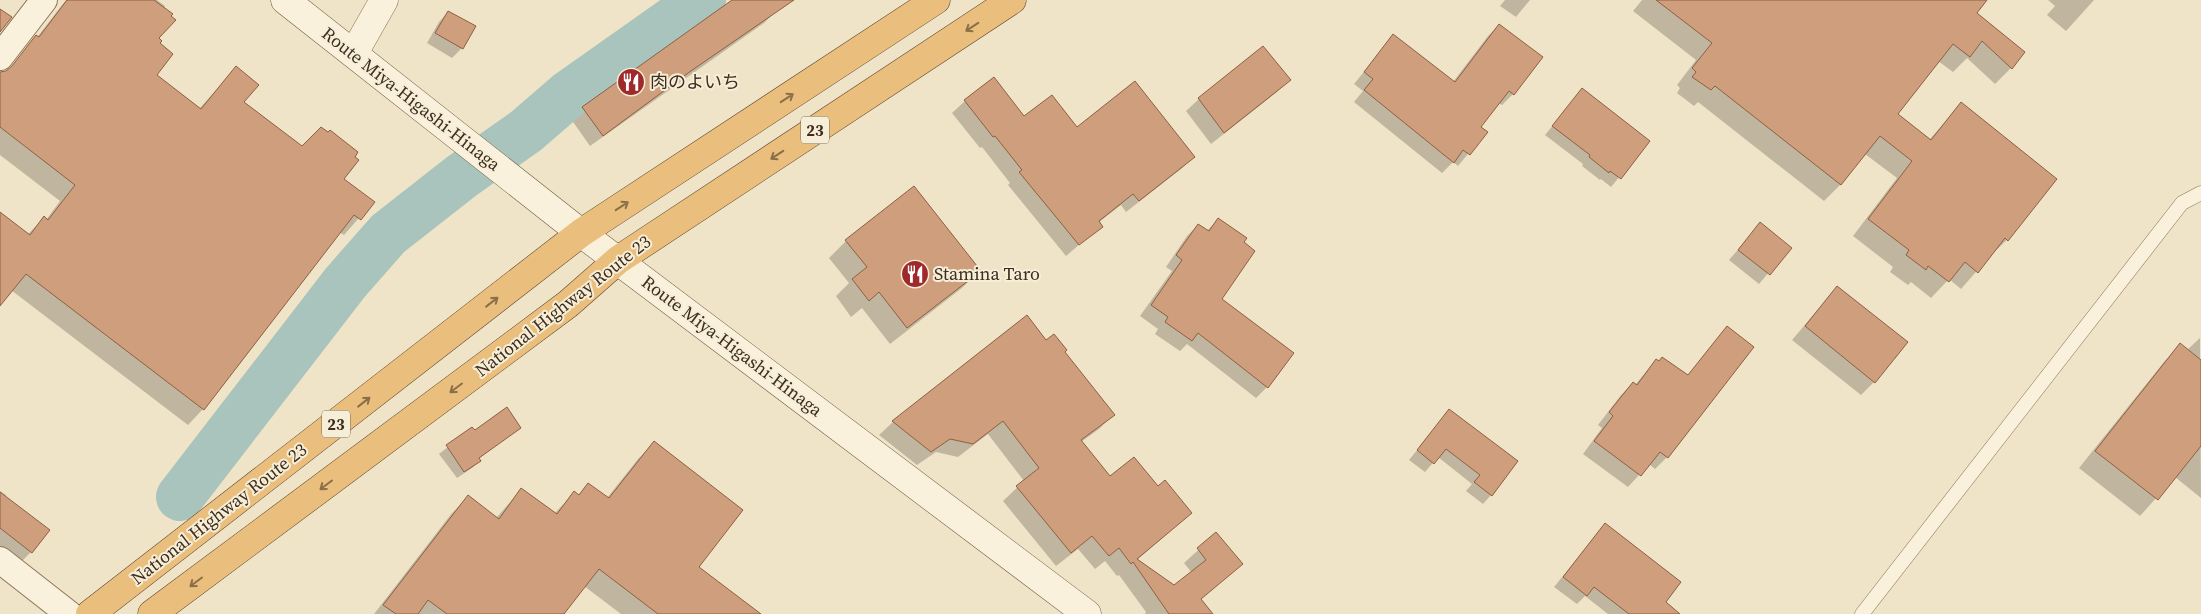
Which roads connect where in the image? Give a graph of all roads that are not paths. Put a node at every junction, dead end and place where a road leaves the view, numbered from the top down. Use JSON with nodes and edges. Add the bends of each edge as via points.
{"nodes":[{"id":1,"x":44,"y":0,"type":"edge"},
{"id":2,"x":285,"y":0,"type":"edge"},
{"id":3,"x":384,"y":0,"type":"edge"},
{"id":4,"x":936,"y":0,"type":"edge"},
{"id":5,"x":1012,"y":0,"type":"edge"},
{"id":6,"x":354,"y":53,"type":"junction"},
{"id":7,"x":0,"y":57,"type":"edge"},
{"id":8,"x":2201,"y":193,"type":"edge"},
{"id":9,"x":581,"y":233,"type":"junction"},
{"id":10,"x":618,"y":260,"type":"junction"},
{"id":11,"x":0,"y":560,"type":"edge"},
{"id":12,"x":69,"y":614,"type":"edge"},
{"id":13,"x":90,"y":614,"type":"edge"},
{"id":14,"x":152,"y":614,"type":"edge"},
{"id":15,"x":1087,"y":614,"type":"edge"},
{"id":16,"x":1862,"y":614,"type":"edge"}],
"edges":[{"from":1,"to":7,"type":"street"},
{"from":2,"to":6,"type":"main road","name":"Route Miya-Higashi-Hinaga"},
{"from":3,"to":6,"type":"main road"},
{"from":9,"to":4,"type":"highway","name":"National Highway Route 23","number":"23","one_way":true},
{"from":5,"to":10,"type":"highway","name":"National Highway Route 23","number":"23","one_way":true},
{"from":6,"to":9,"type":"main road","name":"Route Miya-Higashi-Hinaga"},
{"from":8,"to":16,"type":"lane","via":[[2182,203]]},
{"from":9,"to":10,"type":"main road","name":"Route Miya-Higashi-Hinaga"},
{"from":13,"to":9,"type":"highway","name":"National Highway Route 23","number":"23","one_way":true},
{"from":10,"to":14,"type":"highway","name":"National Highway Route 23","number":"23","one_way":true,"via":[[568,304]]},
{"from":10,"to":15,"type":"main road","name":"Route Miya-Higashi-Hinaga"},
{"from":11,"to":12,"type":"street"}]}
